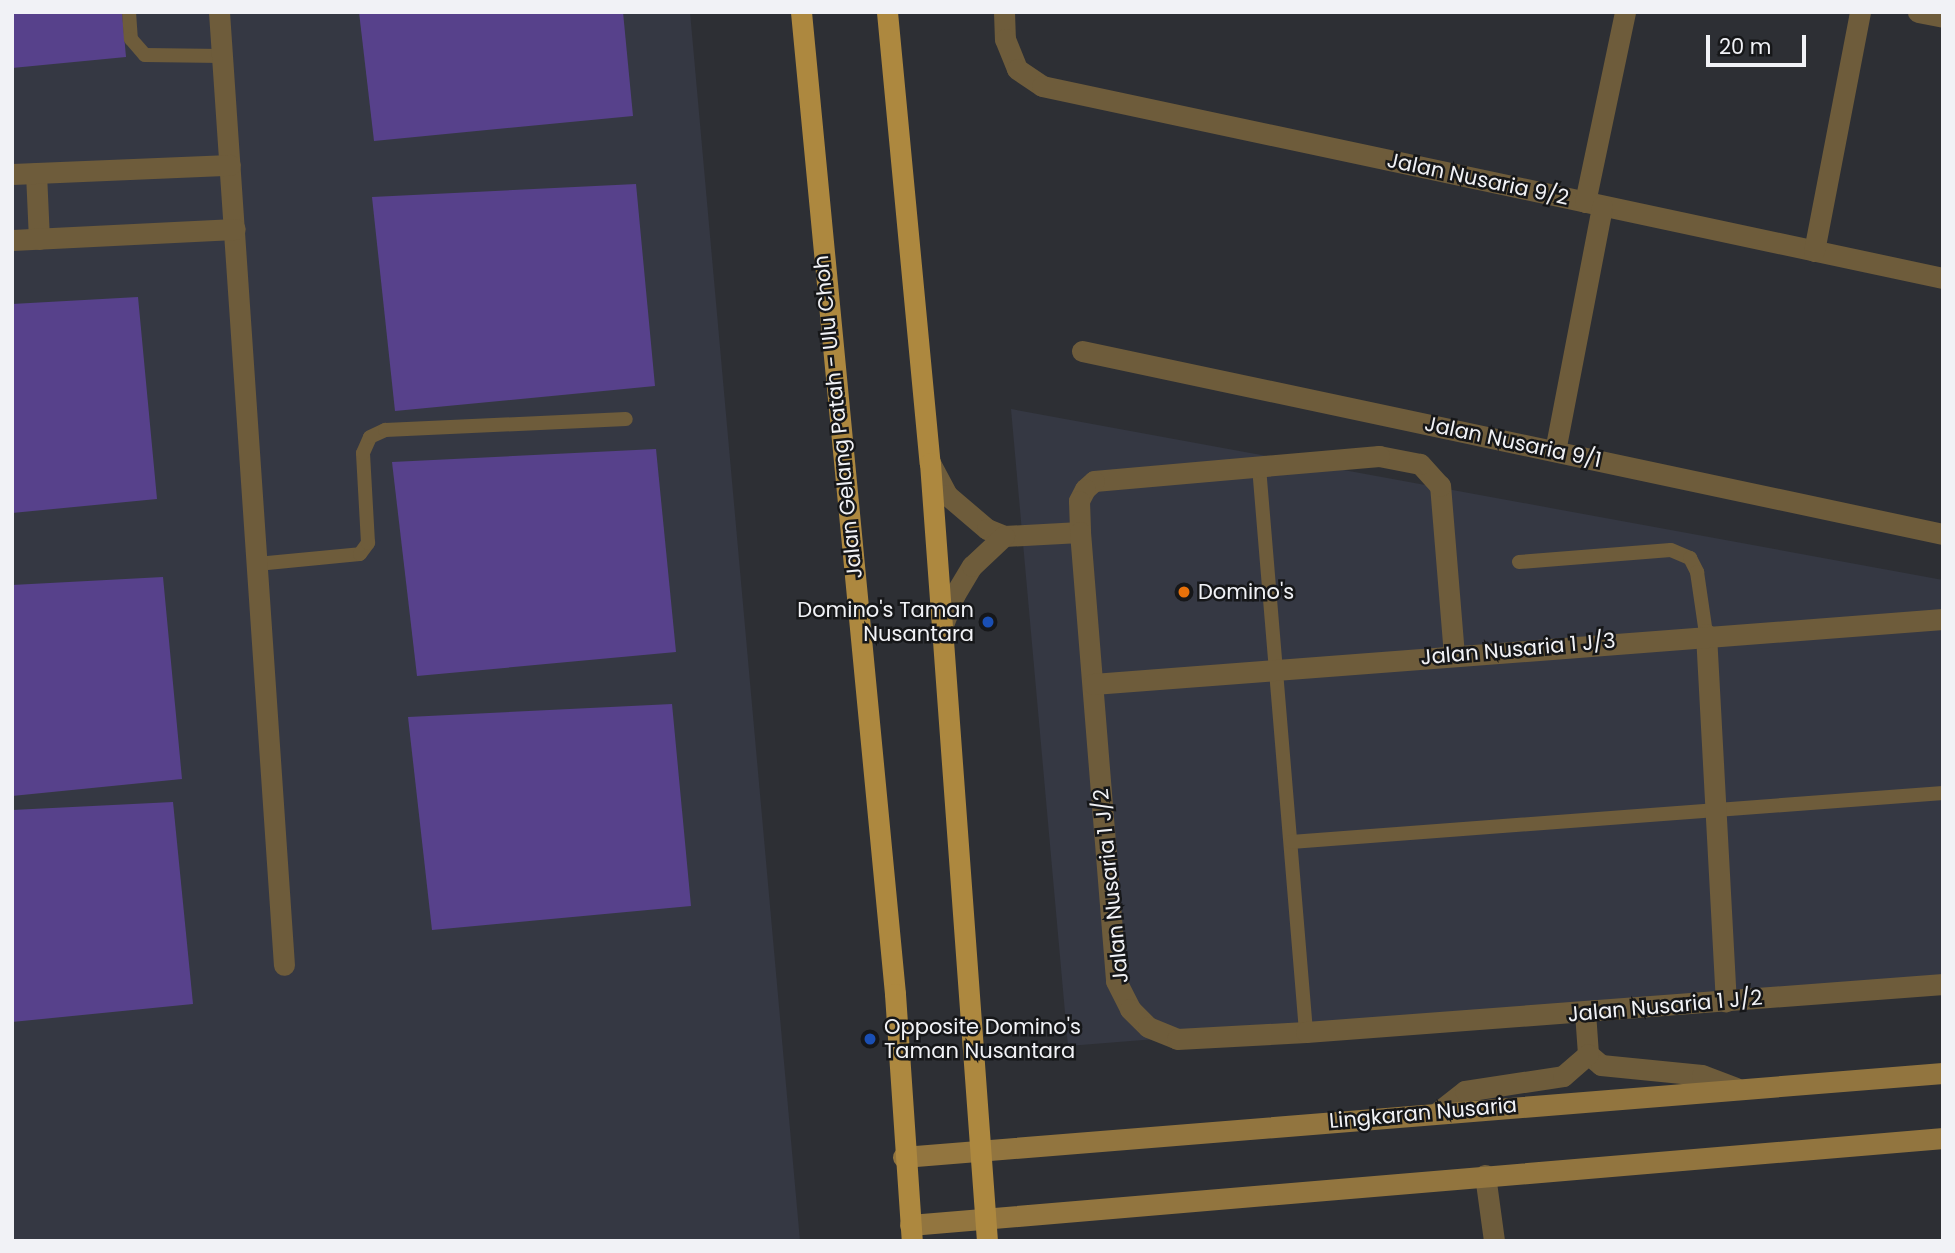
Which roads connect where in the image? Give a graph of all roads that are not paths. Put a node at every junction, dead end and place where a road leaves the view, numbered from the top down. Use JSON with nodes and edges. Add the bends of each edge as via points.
{"nodes":[{"id":1,"x":129,"y":12,"type":"edge"},
{"id":2,"x":219,"y":12,"type":"edge"},
{"id":3,"x":802,"y":12,"type":"edge"},
{"id":4,"x":887,"y":12,"type":"edge"},
{"id":5,"x":1004,"y":12,"type":"edge"},
{"id":6,"x":1625,"y":12,"type":"edge"},
{"id":7,"x":1860,"y":12,"type":"edge"},
{"id":8,"x":1918,"y":12,"type":"edge"},
{"id":9,"x":1943,"y":18,"type":"edge"},
{"id":10,"x":222,"y":56,"type":"junction"},
{"id":11,"x":230,"y":165,"type":"junction"},
{"id":12,"x":36,"y":173,"type":"junction"},
{"id":13,"x":12,"y":174,"type":"edge"},
{"id":14,"x":1594,"y":204,"type":"junction"},
{"id":15,"x":234,"y":229,"type":"junction"},
{"id":16,"x":39,"y":239,"type":"junction"},
{"id":17,"x":12,"y":240,"type":"edge"},
{"id":18,"x":1814,"y":251,"type":"junction"},
{"id":19,"x":1943,"y":278,"type":"edge"},
{"id":20,"x":1082,"y":351,"type":"dead end"},
{"id":21,"x":626,"y":419,"type":"dead end"},
{"id":22,"x":1555,"y":451,"type":"junction"},
{"id":23,"x":930,"y":463,"type":"junction"},
{"id":24,"x":1259,"y":467,"type":"junction"},
{"id":25,"x":1080,"y":532,"type":"junction"},
{"id":26,"x":1943,"y":534,"type":"edge"},
{"id":27,"x":1004,"y":536,"type":"junction"},
{"id":28,"x":1519,"y":562,"type":"dead end"},
{"id":29,"x":257,"y":564,"type":"junction"},
{"id":30,"x":1943,"y":619,"type":"edge"},
{"id":31,"x":942,"y":630,"type":"junction"},
{"id":32,"x":1706,"y":634,"type":"junction"},
{"id":33,"x":1454,"y":655,"type":"junction"},
{"id":34,"x":1275,"y":668,"type":"junction"},
{"id":35,"x":1093,"y":684,"type":"junction"},
{"id":36,"x":1943,"y":793,"type":"edge"},
{"id":37,"x":1717,"y":808,"type":"junction"},
{"id":38,"x":1291,"y":842,"type":"junction"},
{"id":39,"x":284,"y":965,"type":"dead end"},
{"id":40,"x":1943,"y":984,"type":"edge"},
{"id":41,"x":1726,"y":1001,"type":"junction"},
{"id":42,"x":1585,"y":1013,"type":"junction"},
{"id":43,"x":1306,"y":1032,"type":"junction"},
{"id":44,"x":1588,"y":1054,"type":"junction"},
{"id":45,"x":1943,"y":1073,"type":"edge"},
{"id":46,"x":1736,"y":1088,"type":"junction"},
{"id":47,"x":1438,"y":1112,"type":"junction"},
{"id":48,"x":1943,"y":1138,"type":"edge"},
{"id":49,"x":980,"y":1148,"type":"junction"},
{"id":50,"x":903,"y":1157,"type":"junction"},
{"id":51,"x":1485,"y":1175,"type":"junction"},
{"id":52,"x":986,"y":1216,"type":"junction"},
{"id":53,"x":911,"y":1233,"type":"edge"},
{"id":54,"x":987,"y":1241,"type":"edge"},
{"id":55,"x":1494,"y":1241,"type":"edge"}],
"edges":[{"from":1,"to":10,"type":"lane","via":[[131,39],[145,55]]},
{"from":2,"to":10,"type":"street"},
{"from":3,"to":50,"type":"main road","name":"Jalan Gelang Patah - Ulu Choh","via":[[895,994]]},
{"from":4,"to":23,"type":"main road"},
{"from":5,"to":14,"type":"street","name":"Jalan Nusaria 9/2","via":[[1005,38],[1017,69],[1042,86]]},
{"from":6,"to":14,"type":"street"},
{"from":7,"to":18,"type":"street"},
{"from":8,"to":9,"type":"street"},
{"from":10,"to":11,"type":"street"},
{"from":11,"to":12,"type":"street"},
{"from":11,"to":15,"type":"street"},
{"from":12,"to":13,"type":"street"},
{"from":12,"to":16,"type":"street"},
{"from":14,"to":18,"type":"street","name":"Jalan Nusaria 9/2"},
{"from":14,"to":22,"type":"street"},
{"from":15,"to":16,"type":"street"},
{"from":15,"to":29,"type":"street"},
{"from":16,"to":17,"type":"street"},
{"from":18,"to":19,"type":"street","name":"Jalan Nusaria 9/2"},
{"from":20,"to":22,"type":"street","name":"Jalan Nusaria 9/1"},
{"from":21,"to":29,"type":"lane","via":[[385,430],[370,437],[363,453],[368,542],[360,554]]},
{"from":22,"to":26,"type":"street","name":"Jalan Nusaria 9/1"},
{"from":23,"to":27,"type":"street","via":[[956,505]]},
{"from":23,"to":31,"type":"main road"},
{"from":24,"to":25,"type":"street","name":"Jalan Nusaria 1 J/2","via":[[1094,481],[1079,501]]},
{"from":24,"to":33,"type":"street","name":"Jalan Nusaria 1 J/2","via":[[1379,456],[1420,464],[1440,486]]},
{"from":24,"to":34,"type":"lane"},
{"from":25,"to":27,"type":"street"},
{"from":25,"to":35,"type":"street","name":"Jalan Nusaria 1 J/2"},
{"from":27,"to":31,"type":"street","via":[[972,566],[955,594]]},
{"from":28,"to":32,"type":"lane","via":[[1671,550],[1690,558],[1697,572]]},
{"from":29,"to":39,"type":"street"},
{"from":30,"to":32,"type":"street","name":"Jalan Nusaria 1 J/3"},
{"from":31,"to":49,"type":"main road"},
{"from":32,"to":33,"type":"street","name":"Jalan Nusaria 1 J/3"},
{"from":32,"to":37,"type":"street"},
{"from":33,"to":34,"type":"street","name":"Jalan Nusaria 1 J/3"},
{"from":34,"to":35,"type":"street","name":"Jalan Nusaria 1 J/3"},
{"from":34,"to":38,"type":"lane"},
{"from":35,"to":43,"type":"street","name":"Jalan Nusaria 1 J/2","via":[[1116,981],[1129,1009],[1148,1027],[1177,1039]]},
{"from":36,"to":37,"type":"lane"},
{"from":37,"to":38,"type":"lane"},
{"from":37,"to":41,"type":"street"},
{"from":38,"to":43,"type":"lane"},
{"from":40,"to":41,"type":"street","name":"Jalan Nusaria 1 J/2"},
{"from":41,"to":42,"type":"street","name":"Jalan Nusaria 1 J/2"},
{"from":42,"to":43,"type":"street","name":"Jalan Nusaria 1 J/2"},
{"from":42,"to":44,"type":"street"},
{"from":44,"to":46,"type":"street","via":[[1616,1070],[1702,1075]]},
{"from":44,"to":47,"type":"street","via":[[1563,1076],[1465,1091]]},
{"from":45,"to":46,"type":"main road","name":"Lingkaran Nusaria"},
{"from":46,"to":47,"type":"main road","name":"Lingkaran Nusaria"},
{"from":47,"to":49,"type":"main road","name":"Lingkaran Nusaria"},
{"from":48,"to":51,"type":"main road"},
{"from":49,"to":50,"type":"main road","name":"Lingkaran Nusaria"},
{"from":49,"to":52,"type":"main road"},
{"from":50,"to":53,"type":"main road","name":"Jalan Gelang Patah - Ulu Choh"},
{"from":51,"to":52,"type":"main road"},
{"from":51,"to":55,"type":"street"},
{"from":52,"to":53,"type":"main road"},
{"from":52,"to":54,"type":"main road"}]}
